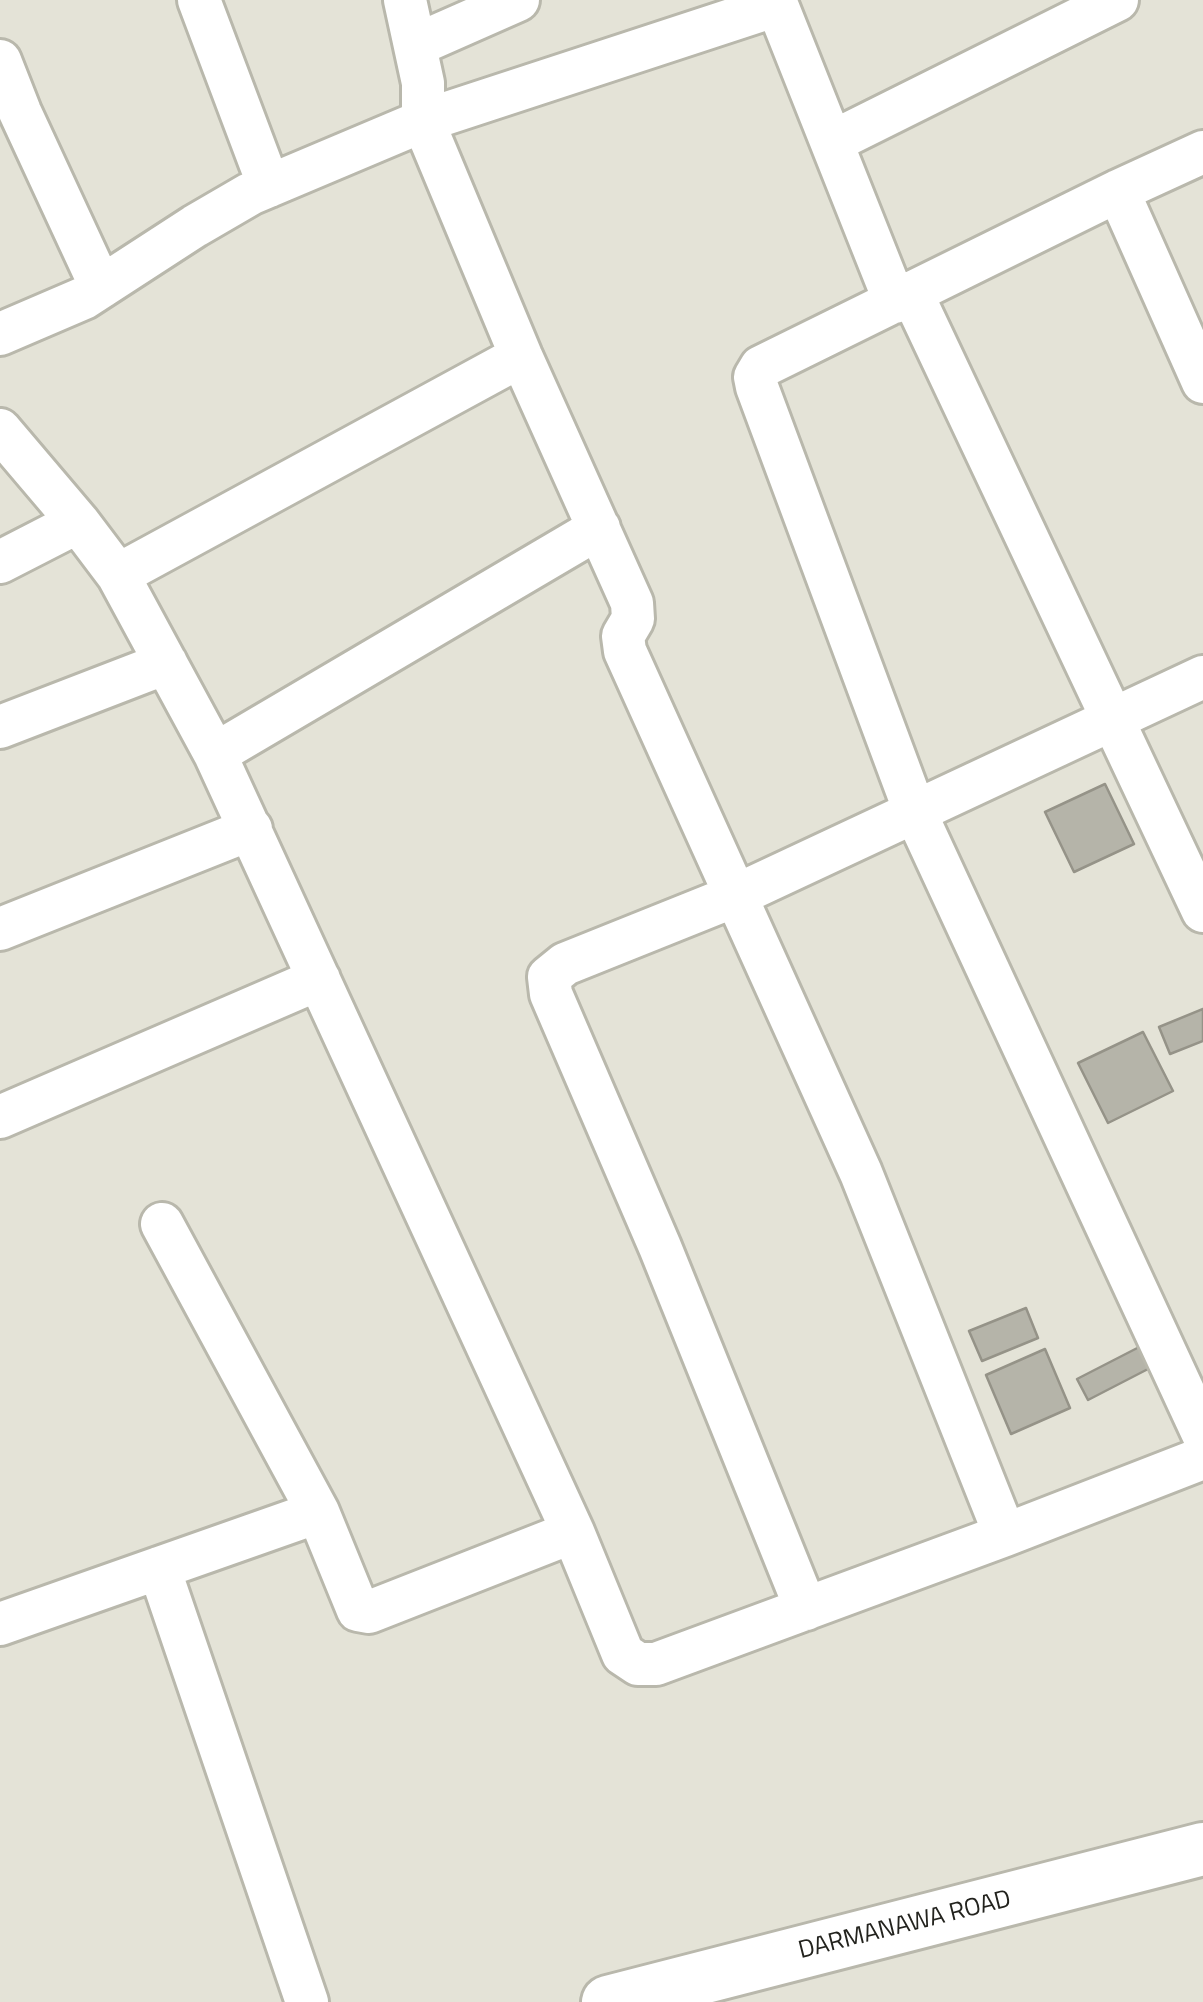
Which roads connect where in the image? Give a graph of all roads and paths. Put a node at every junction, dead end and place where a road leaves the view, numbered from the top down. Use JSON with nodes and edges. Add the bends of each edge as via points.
{"nodes":[{"id":1,"x":198,"y":0,"type":"edge"},
{"id":2,"x":405,"y":0,"type":"edge"},
{"id":3,"x":518,"y":0,"type":"edge"},
{"id":4,"x":1118,"y":0,"type":"edge"},
{"id":5,"x":776,"y":2,"type":"edge"},
{"id":6,"x":416,"y":45,"type":"junction"},
{"id":7,"x":0,"y":61,"type":"edge"},
{"id":8,"x":423,"y":121,"type":"junction"},
{"id":9,"x":832,"y":142,"type":"junction"},
{"id":10,"x":1203,"y":152,"type":"edge"},
{"id":11,"x":269,"y":186,"type":"junction"},
{"id":12,"x":1118,"y":191,"type":"junction"},
{"id":13,"x":102,"y":288,"type":"junction"},
{"id":14,"x":903,"y":298,"type":"junction"},
{"id":15,"x":0,"y":334,"type":"edge"},
{"id":16,"x":521,"y":356,"type":"junction"},
{"id":17,"x":1203,"y":382,"type":"edge"},
{"id":18,"x":0,"y":430,"type":"edge"},
{"id":19,"x":78,"y":522,"type":"junction"},
{"id":20,"x":598,"y":528,"type":"junction"},
{"id":21,"x":0,"y":562,"type":"edge"},
{"id":22,"x":118,"y":575,"type":"junction"},
{"id":23,"x":166,"y":663,"type":"junction"},
{"id":24,"x":1203,"y":677,"type":"edge"},
{"id":25,"x":1112,"y":720,"type":"junction"},
{"id":26,"x":0,"y":727,"type":"edge"},
{"id":27,"x":216,"y":754,"type":"junction"},
{"id":28,"x":915,"y":812,"type":"junction"},
{"id":29,"x":251,"y":829,"type":"junction"},
{"id":30,"x":737,"y":894,"type":"junction"},
{"id":31,"x":1203,"y":911,"type":"edge"},
{"id":32,"x":0,"y":930,"type":"edge"},
{"id":33,"x":319,"y":979,"type":"junction"},
{"id":34,"x":0,"y":1117,"type":"edge"},
{"id":35,"x":162,"y":1224,"type":"dead end"},
{"id":36,"x":1203,"y":1434,"type":"edge"},
{"id":37,"x":1203,"y":1458,"type":"edge"},
{"id":38,"x":318,"y":1512,"type":"junction"},
{"id":39,"x":573,"y":1532,"type":"junction"},
{"id":40,"x":1005,"y":1535,"type":"junction"},
{"id":41,"x":159,"y":1568,"type":"junction"},
{"id":42,"x":806,"y":1608,"type":"junction"},
{"id":43,"x":3,"y":1615,"type":"edge"},
{"id":44,"x":1203,"y":1850,"type":"edge"},
{"id":45,"x":308,"y":2002,"type":"edge"},
{"id":46,"x":608,"y":2002,"type":"edge"}],
"edges":[{"from":1,"to":11,"type":"street"},
{"from":2,"to":6,"type":"street"},
{"from":3,"to":6,"type":"street"},
{"from":4,"to":9,"type":"street"},
{"from":5,"to":8,"type":"street"},
{"from":5,"to":9,"type":"street"},
{"from":6,"to":8,"type":"street"},
{"from":7,"to":13,"type":"street"},
{"from":8,"to":11,"type":"street"},
{"from":8,"to":16,"type":"street"},
{"from":9,"to":14,"type":"street"},
{"from":10,"to":12,"type":"street"},
{"from":11,"to":13,"type":"street"},
{"from":12,"to":14,"type":"street"},
{"from":12,"to":17,"type":"street"},
{"from":13,"to":15,"type":"street"},
{"from":14,"to":25,"type":"street"},
{"from":14,"to":28,"type":"street","via":[[761,367],[755,378]]},
{"from":16,"to":20,"type":"street"},
{"from":16,"to":22,"type":"street"},
{"from":18,"to":19,"type":"street"},
{"from":19,"to":21,"type":"street"},
{"from":19,"to":22,"type":"street"},
{"from":20,"to":27,"type":"street"},
{"from":20,"to":30,"type":"street","via":[[632,603],[624,651]]},
{"from":22,"to":23,"type":"street"},
{"from":23,"to":26,"type":"street"},
{"from":23,"to":27,"type":"street"},
{"from":24,"to":25,"type":"street"},
{"from":25,"to":28,"type":"street"},
{"from":25,"to":31,"type":"street"},
{"from":27,"to":29,"type":"street"},
{"from":28,"to":30,"type":"street"},
{"from":28,"to":36,"type":"street"},
{"from":29,"to":32,"type":"street"},
{"from":29,"to":33,"type":"street"},
{"from":30,"to":40,"type":"street","via":[[861,1173]]},
{"from":30,"to":42,"type":"street","via":[[565,964],[549,978],[550,994]]},
{"from":33,"to":34,"type":"street"},
{"from":33,"to":39,"type":"street"},
{"from":35,"to":38,"type":"street"},
{"from":37,"to":40,"type":"street"},
{"from":38,"to":39,"type":"street","via":[[363,1612]]},
{"from":38,"to":41,"type":"street"},
{"from":39,"to":42,"type":"street","via":[[624,1654],[638,1664],[656,1664]]},
{"from":40,"to":42,"type":"street"},
{"from":41,"to":43,"type":"street"},
{"from":41,"to":45,"type":"street"},
{"from":44,"to":46,"type":"street","name":"DARMANAWA ROAD"}]}
